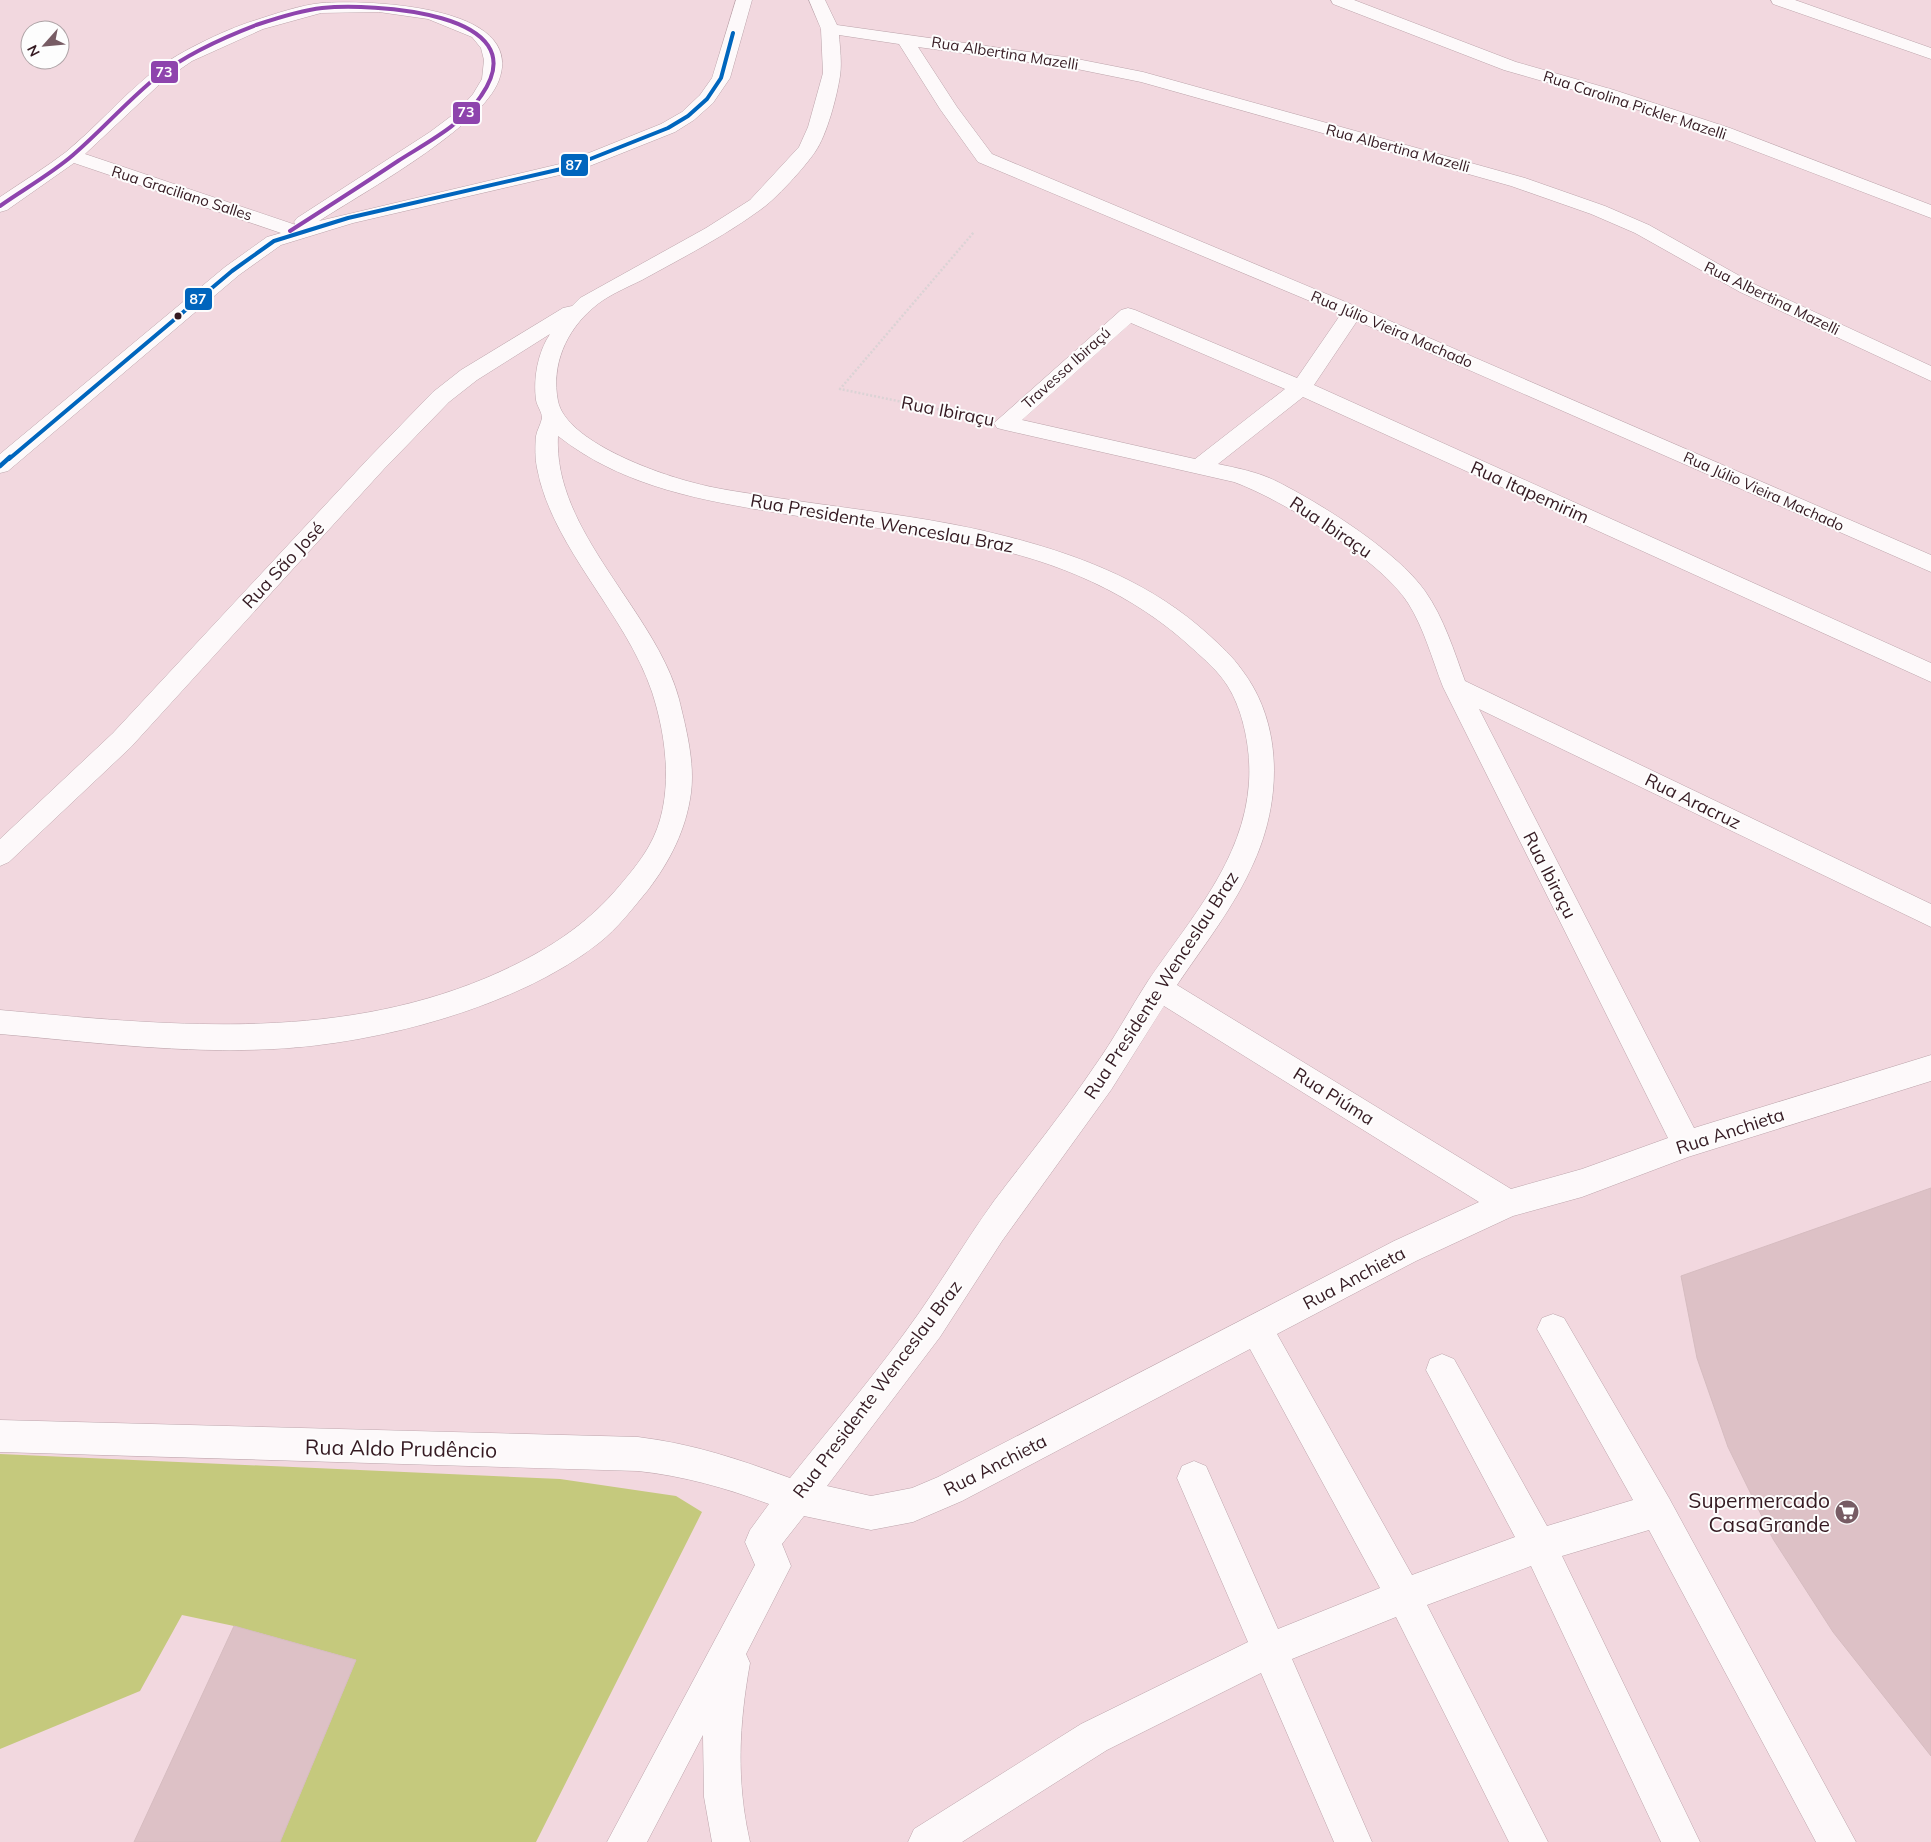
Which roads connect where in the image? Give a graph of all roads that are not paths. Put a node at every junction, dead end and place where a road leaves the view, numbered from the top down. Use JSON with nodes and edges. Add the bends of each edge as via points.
{"nodes":[{"id":1,"x":744,"y":0,"type":"edge"},
{"id":2,"x":817,"y":0,"type":"edge"},
{"id":3,"x":1339,"y":0,"type":"edge"},
{"id":4,"x":1779,"y":0,"type":"edge"},
{"id":5,"x":830,"y":29,"type":"junction"},
{"id":6,"x":904,"y":38,"type":"junction"},
{"id":7,"x":1931,"y":54,"type":"edge"},
{"id":8,"x":72,"y":156,"type":"junction"},
{"id":9,"x":0,"y":206,"type":"edge"},
{"id":10,"x":1931,"y":212,"type":"edge"},
{"id":11,"x":292,"y":230,"type":"junction"},
{"id":12,"x":274,"y":241,"type":"junction"},
{"id":13,"x":587,"y":302,"type":"junction"},
{"id":14,"x":1353,"y":312,"type":"junction"},
{"id":15,"x":1128,"y":314,"type":"joint"},
{"id":16,"x":1931,"y":374,"type":"edge"},
{"id":17,"x":1301,"y":388,"type":"junction"},
{"id":18,"x":553,"y":416,"type":"junction"},
{"id":19,"x":1005,"y":423,"type":"joint"},
{"id":20,"x":0,"y":466,"type":"edge"},
{"id":21,"x":1199,"y":467,"type":"junction"},
{"id":22,"x":1931,"y":564,"type":"edge"},
{"id":23,"x":1931,"y":673,"type":"edge"},
{"id":24,"x":1455,"y":687,"type":"junction"},
{"id":25,"x":0,"y":855,"type":"edge"},
{"id":26,"x":1931,"y":916,"type":"edge"},
{"id":27,"x":1159,"y":988,"type":"junction"},
{"id":28,"x":0,"y":1022,"type":"edge"},
{"id":29,"x":1931,"y":1068,"type":"edge"},
{"id":30,"x":1687,"y":1144,"type":"junction"},
{"id":31,"x":1508,"y":1204,"type":"junction"},
{"id":32,"x":1257,"y":1329,"type":"junction"},
{"id":33,"x":1553,"y":1329,"type":"dead end"},
{"id":34,"x":1442,"y":1370,"type":"dead end"},
{"id":35,"x":0,"y":1436,"type":"edge"},
{"id":36,"x":1194,"y":1478,"type":"dead end"},
{"id":37,"x":796,"y":1497,"type":"junction"},
{"id":38,"x":1657,"y":1510,"type":"junction"},
{"id":39,"x":1539,"y":1546,"type":"junction"},
{"id":40,"x":772,"y":1571,"type":"junction"},
{"id":41,"x":1404,"y":1596,"type":"junction"},
{"id":42,"x":1268,"y":1651,"type":"junction"},
{"id":43,"x":626,"y":1842,"type":"edge"},
{"id":44,"x":731,"y":1842,"type":"edge"},
{"id":45,"x":927,"y":1842,"type":"edge"},
{"id":46,"x":1353,"y":1842,"type":"edge"},
{"id":47,"x":1529,"y":1842,"type":"edge"},
{"id":48,"x":1682,"y":1842,"type":"edge"},
{"id":49,"x":1837,"y":1842,"type":"edge"}],
"edges":[{"from":1,"to":12,"type":"street","via":[[721,78],[688,116],[668,128],[570,167],[348,218]]},
{"from":2,"to":5,"type":"street","name":"Rua Presidente Wenceslau Braz"},
{"from":3,"to":10,"type":"street","name":"Rua Carolina Pickler Mazelli","via":[[1510,66],[1723,132]]},
{"from":4,"to":7,"type":"street"},
{"from":5,"to":6,"type":"street","name":"Rua Albertina Mazelli"},
{"from":5,"to":13,"type":"street","name":"Rua Presidente Wenceslau Braz","via":[[832,73],[808,149],[757,204],[721,228]]},
{"from":6,"to":14,"type":"street","name":"Rua Júlio Vieira Machado","via":[[985,158]]},
{"from":6,"to":16,"type":"street","name":"Rua Albertina Mazelli","via":[[1072,62],[1143,77],[1518,182],[1642,229],[1747,288]]},
{"from":8,"to":9,"type":"street"},
{"from":8,"to":11,"type":"street","name":"Rua Graciliano Salles"},
{"from":8,"to":11,"type":"street","via":[[157,77],[186,57],[257,25],[321,8],[378,6],[432,14],[478,33],[490,47],[493,60],[491,79],[481,97],[464,116]]},
{"from":11,"to":12,"type":"street"},
{"from":12,"to":20,"type":"street","via":[[232,272]]},
{"from":13,"to":18,"type":"street","name":"Rua Presidente Wenceslau Braz","via":[[563,329],[548,361],[547,400]]},
{"from":13,"to":25,"type":"street","name":"Rua São José","via":[[470,375],[441,397],[122,740]]},
{"from":14,"to":17,"type":"street"},
{"from":14,"to":22,"type":"street","name":"Rua Júlio Vieira Machado"},
{"from":15,"to":17,"type":"street","name":"Rua Itapemirim"},
{"from":15,"to":19,"type":"street","name":"Travessa Ibiraçú"},
{"from":17,"to":21,"type":"street"},
{"from":17,"to":23,"type":"street","name":"Rua Itapemirim"},
{"from":18,"to":27,"type":"street","name":"Rua Presidente Wenceslau Braz","via":[[587,447],[631,471],[691,490],[978,537],[1070,563],[1147,599],[1209,649],[1236,679],[1251,712],[1263,776],[1249,844],[1236,873]]},
{"from":18,"to":28,"type":"street","via":[[546,442],[549,470],[559,503],[649,658],[663,689],[671,720],[679,788],[664,843],[632,889],[589,934],[530,972],[464,998],[402,1017],[340,1030],[277,1037],[211,1038]]},
{"from":19,"to":21,"type":"street","name":"Rua Ibiraçu"},
{"from":21,"to":24,"type":"street","name":"Rua Ibiraçu","via":[[1267,486],[1366,548],[1416,596],[1432,626]]},
{"from":24,"to":26,"type":"street","name":"Rua Aracruz"},
{"from":24,"to":30,"type":"street","name":"Rua Ibiraçu"},
{"from":27,"to":31,"type":"street","name":"Rua Piúma"},
{"from":27,"to":37,"type":"street","name":"Rua Presidente Wenceslau Braz","via":[[1115,1061],[995,1226],[928,1327]]},
{"from":29,"to":30,"type":"street","name":"Rua Anchieta"},
{"from":30,"to":31,"type":"street","name":"Rua Anchieta","via":[[1613,1172]]},
{"from":31,"to":32,"type":"street","name":"Rua Anchieta","via":[[1405,1251]]},
{"from":32,"to":37,"type":"street","name":"Rua Anchieta","via":[[950,1489],[913,1505],[871,1513]]},
{"from":32,"to":41,"type":"street"},
{"from":33,"to":38,"type":"street"},
{"from":34,"to":39,"type":"street"},
{"from":35,"to":37,"type":"street","name":"Rua Aldo Prudêncio","via":[[638,1454],[716,1468]]},
{"from":36,"to":42,"type":"street"},
{"from":37,"to":40,"type":"street","name":"Rua Presidente Wenceslau Braz","via":[[762,1542]]},
{"from":38,"to":39,"type":"street"},
{"from":38,"to":49,"type":"street"},
{"from":39,"to":41,"type":"street"},
{"from":39,"to":48,"type":"street"},
{"from":40,"to":43,"type":"street"},
{"from":40,"to":44,"type":"street","via":[[738,1636],[724,1702],[719,1761],[725,1819]]},
{"from":41,"to":42,"type":"street"},
{"from":41,"to":47,"type":"street"},
{"from":42,"to":45,"type":"street","via":[[1094,1737]]},
{"from":42,"to":46,"type":"street"}]}
